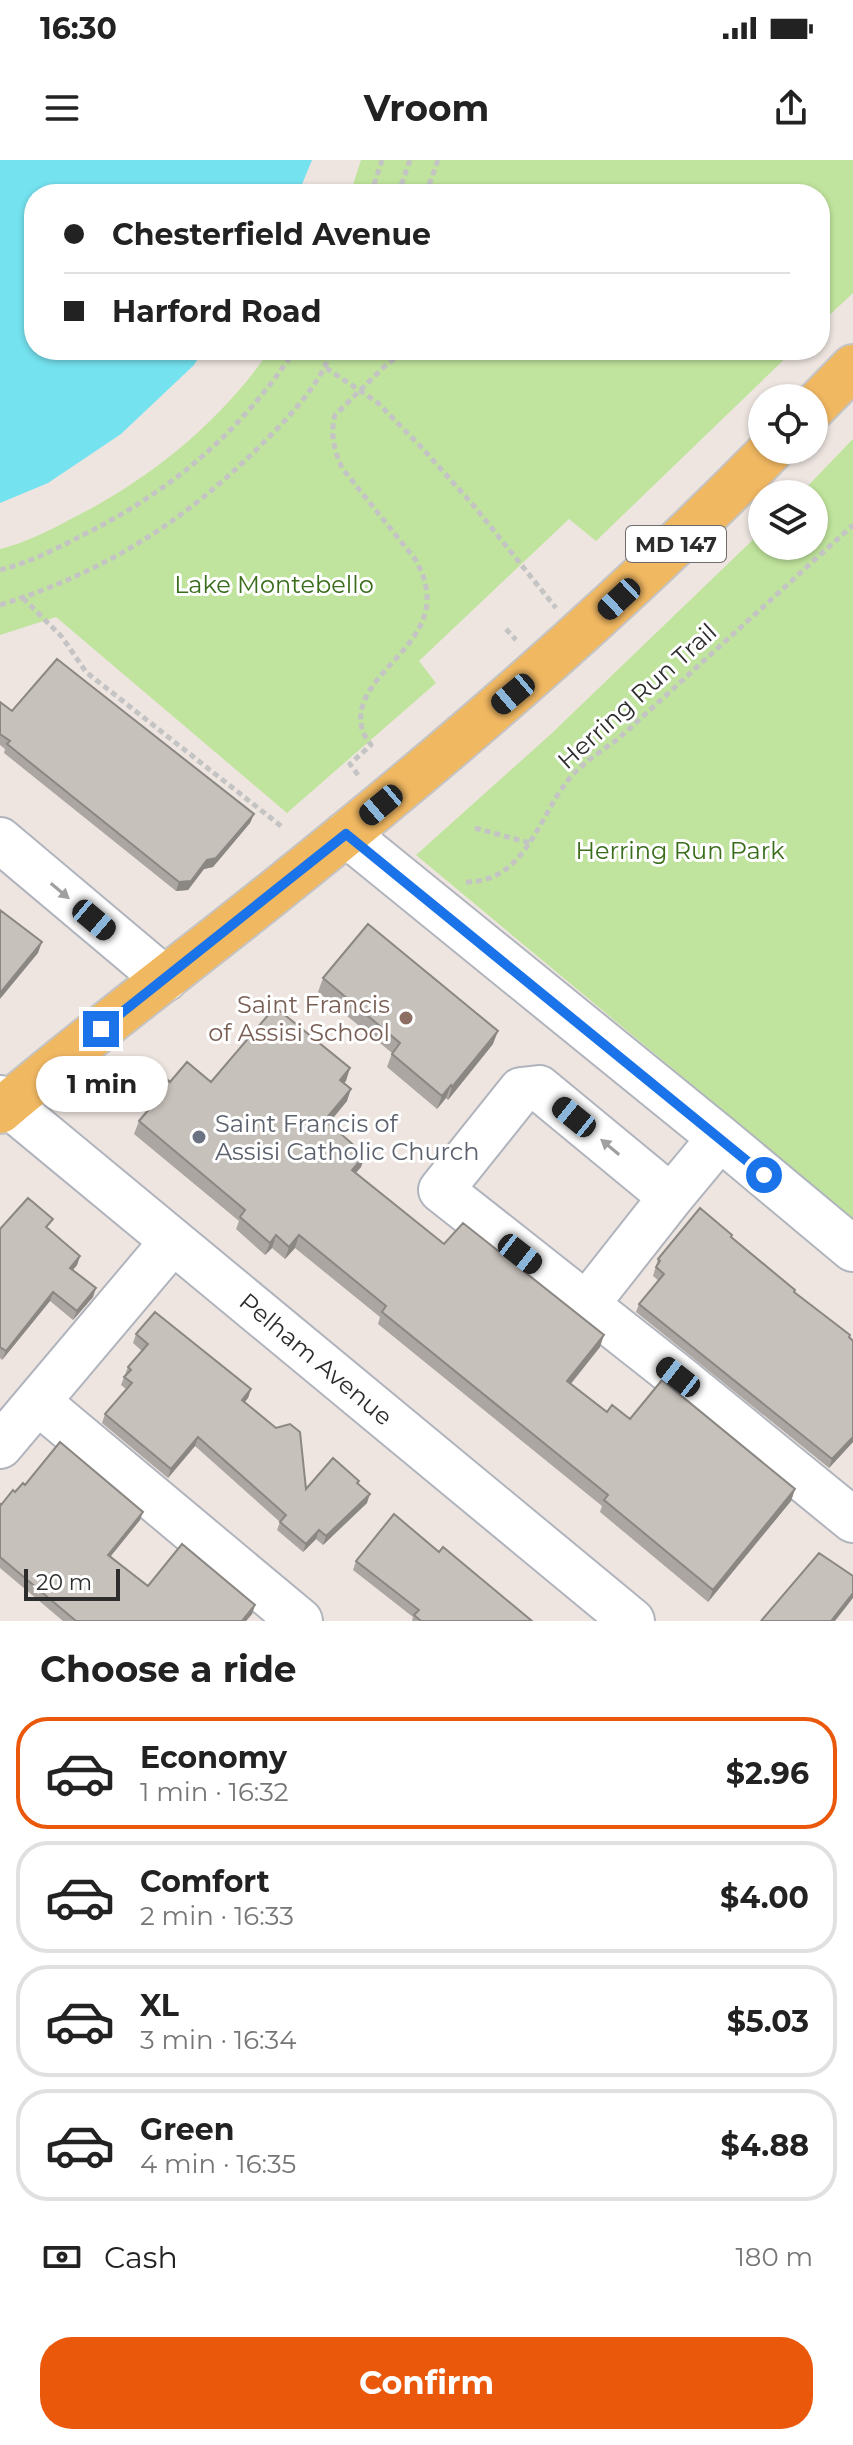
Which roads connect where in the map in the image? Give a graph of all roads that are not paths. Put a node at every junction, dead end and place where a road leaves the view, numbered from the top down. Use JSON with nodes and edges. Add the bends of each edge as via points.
{"nodes":[{"id":1,"x":853,"y":367,"type":"edge"},
{"id":2,"x":828,"y":393,"type":"edge"},
{"id":3,"x":757,"y":464,"type":"edge"},
{"id":4,"x":346,"y":834,"type":"junction"},
{"id":5,"x":0,"y":840,"type":"edge"},
{"id":6,"x":165,"y":979,"type":"junction"},
{"id":7,"x":3,"y":1104,"type":"edge"},
{"id":8,"x":720,"y":1138,"type":"junction"},
{"id":9,"x":671,"y":1197,"type":"junction"},
{"id":10,"x":173,"y":1241,"type":"junction"},
{"id":11,"x":853,"y":1249,"type":"edge"},
{"id":12,"x":586,"y":1305,"type":"junction"},
{"id":13,"x":38,"y":1402,"type":"junction"},
{"id":14,"x":0,"y":1446,"type":"edge"},
{"id":15,"x":853,"y":1520,"type":"edge"},
{"id":16,"x":300,"y":1621,"type":"edge"},
{"id":17,"x":632,"y":1621,"type":"edge"}],
"edges":[{"from":1,"to":2,"type":"main road"},
{"from":3,"to":4,"type":"main road","number":"MD 147","via":[[578,637]]},
{"from":4,"to":6,"type":"main road","number":"MD 147"},
{"from":4,"to":8,"type":"street"},
{"from":5,"to":6,"type":"street","one_way":true},
{"from":6,"to":7,"type":"main road","number":"MD 147"},
{"from":7,"to":10,"type":"street","name":"Pelham Avenue"},
{"from":8,"to":9,"type":"street"},
{"from":8,"to":11,"type":"street"},
{"from":9,"to":12,"type":"street"},
{"from":9,"to":12,"type":"street","one_way":true,"via":[[539,1088],[521,1090],[441,1190]]},
{"from":10,"to":13,"type":"street"},
{"from":10,"to":17,"type":"street","name":"Pelham Avenue"},
{"from":12,"to":15,"type":"street"},
{"from":13,"to":14,"type":"street"},
{"from":13,"to":16,"type":"street"}]}
